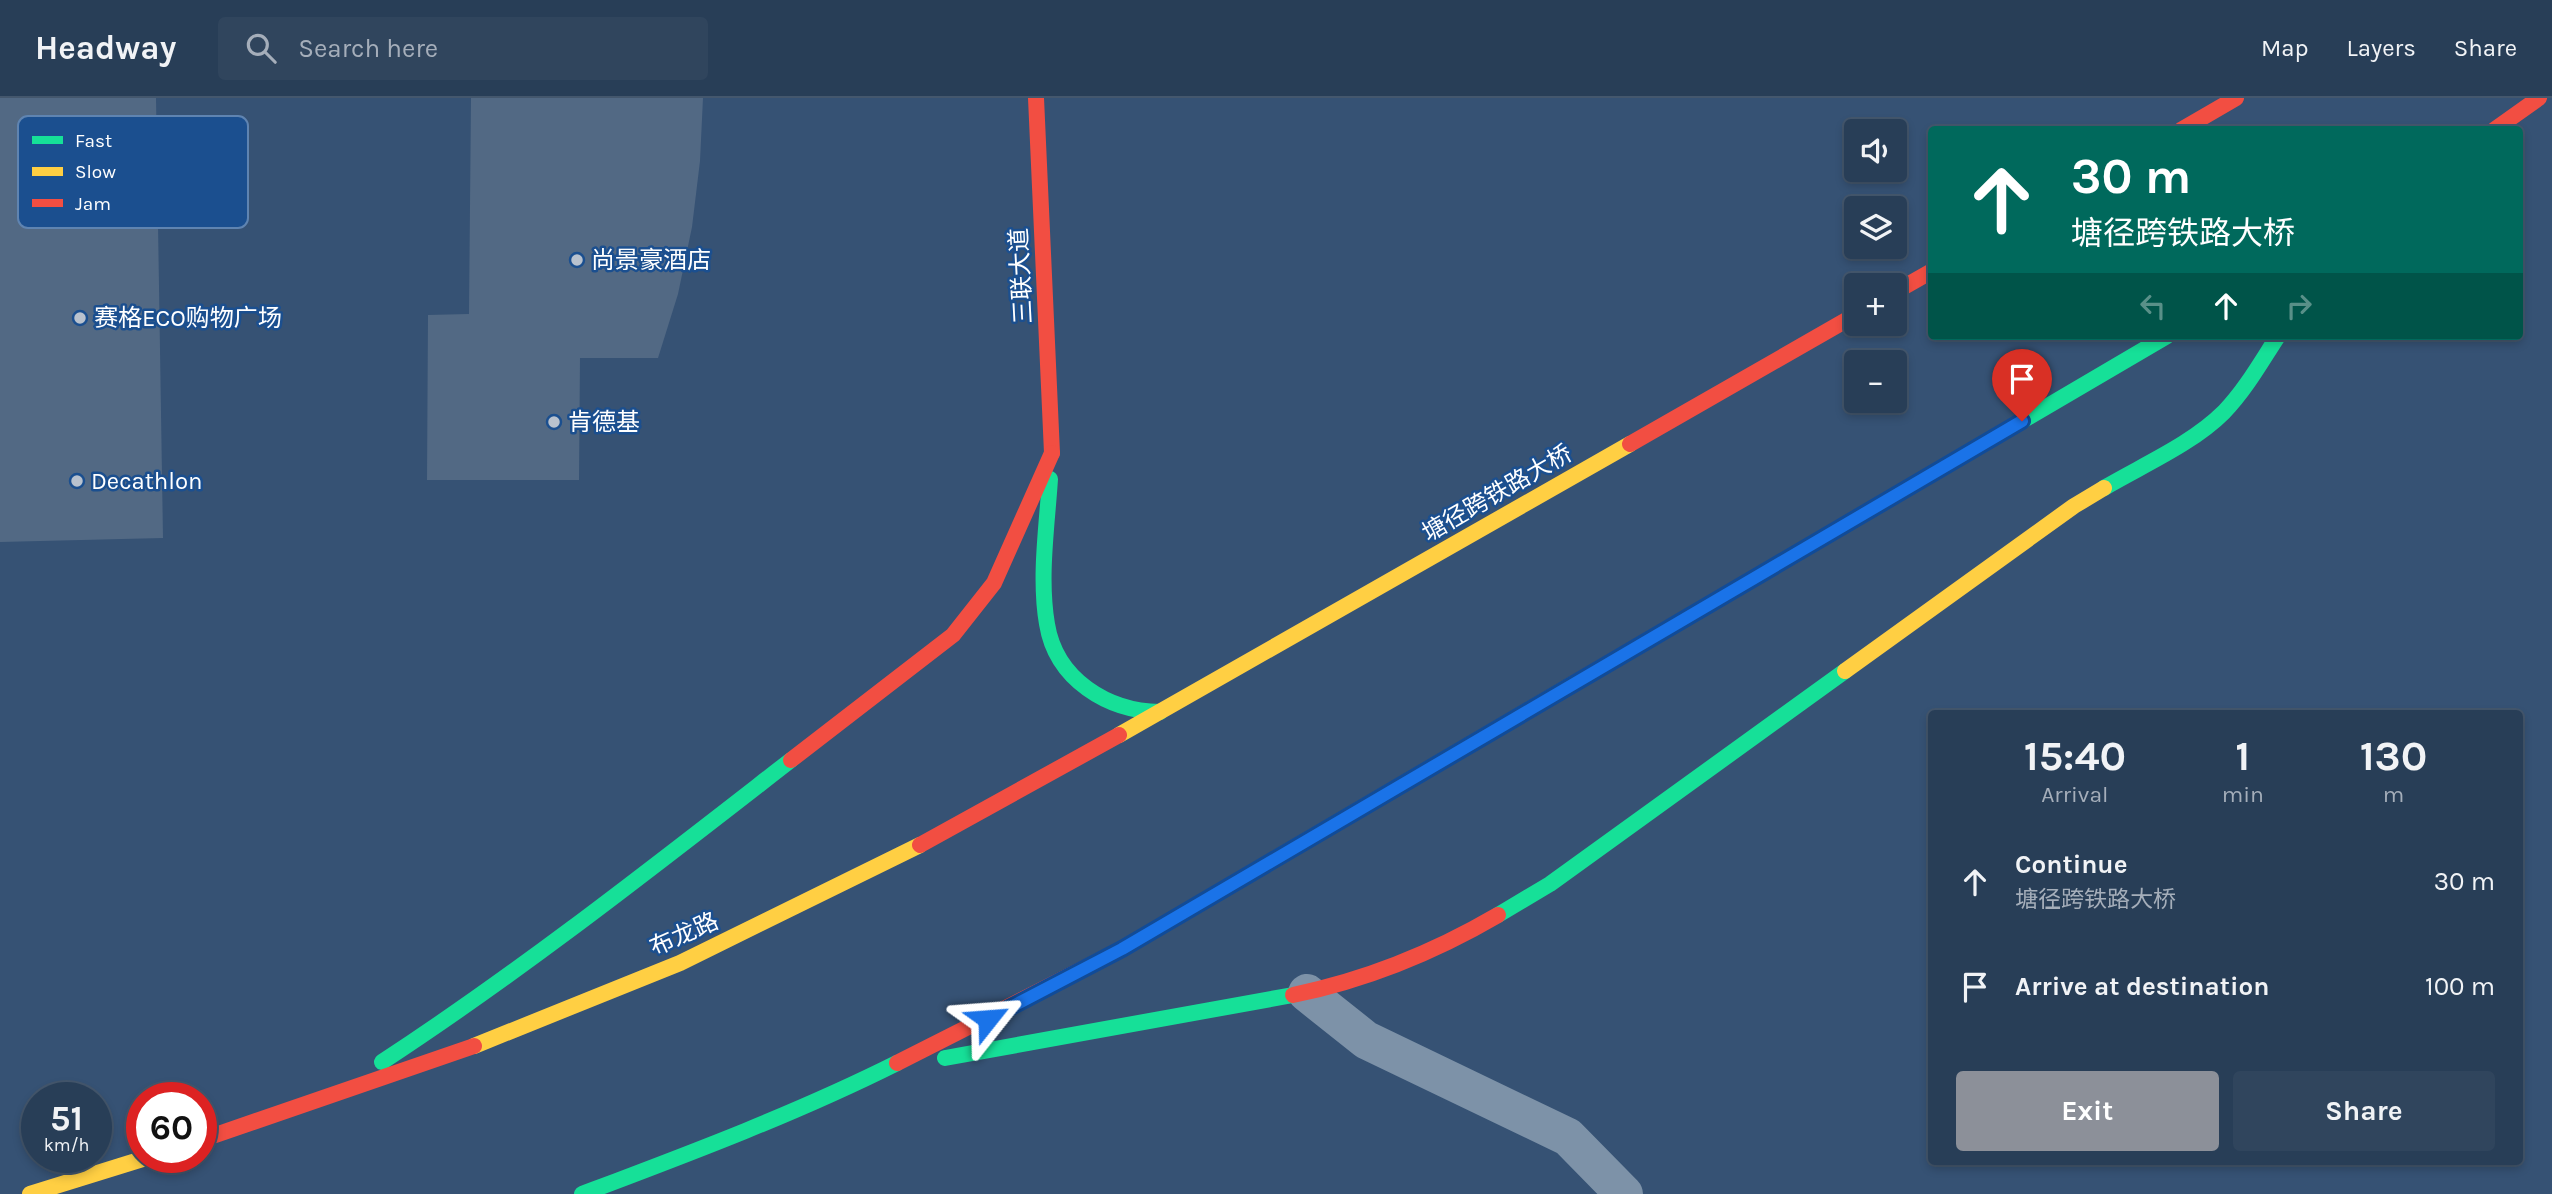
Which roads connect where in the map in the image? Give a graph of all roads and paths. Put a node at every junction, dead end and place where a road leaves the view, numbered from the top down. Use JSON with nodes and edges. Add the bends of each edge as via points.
{"nodes":[{"id":1,"x":1036,"y":98,"type":"edge"},
{"id":2,"x":2236,"y":98,"type":"edge"},
{"id":3,"x":2539,"y":98,"type":"edge"},
{"id":4,"x":2541,"y":117,"type":"dead end"},
{"id":5,"x":2188,"y":126,"type":"edge"},
{"id":6,"x":2500,"y":126,"type":"edge"},
{"id":7,"x":2523,"y":128,"type":"edge"},
{"id":8,"x":1928,"y":273,"type":"edge"},
{"id":9,"x":1907,"y":285,"type":"edge"},
{"id":10,"x":1844,"y":321,"type":"edge"},
{"id":11,"x":2160,"y":340,"type":"edge"},
{"id":12,"x":2275,"y":340,"type":"edge"},
{"id":13,"x":1052,"y":453,"type":"junction"},
{"id":14,"x":1160,"y":712,"type":"junction"},
{"id":15,"x":1307,"y":993,"type":"junction"},
{"id":16,"x":849,"y":1087,"type":"junction"},
{"id":17,"x":308,"y":1105,"type":"junction"},
{"id":18,"x":217,"y":1135,"type":"edge"},
{"id":19,"x":126,"y":1164,"type":"edge"},
{"id":20,"x":30,"y":1194,"type":"edge"},
{"id":21,"x":582,"y":1194,"type":"edge"},
{"id":22,"x":1623,"y":1194,"type":"edge"}],
"edges":[{"from":1,"to":13,"type":"main road","name":"三联大道"},
{"from":2,"to":5,"type":"main road"},
{"from":3,"to":6,"type":"main road"},
{"from":4,"to":7,"type":"main road"},
{"from":8,"to":9,"type":"main road"},
{"from":10,"to":14,"type":"main road","name":"塘径跨铁路大桥"},
{"from":11,"to":16,"type":"main road","via":[[1122,949]]},
{"from":12,"to":15,"type":"main road","via":[[2243,391],[2196,434],[2074,506],[1550,884],[1438,947],[1375,973]]},
{"from":13,"to":14,"type":"main road","name":"三联大道","via":[[1045,567],[1047,629],[1062,661],[1084,688],[1114,708]]},
{"from":13,"to":17,"type":"main road","via":[[994,583],[953,635],[492,988],[403,1049]]},
{"from":14,"to":17,"type":"main road","name":"布龙路","via":[[833,890],[703,951],[573,1007]]},
{"from":15,"to":16,"type":"main road","via":[[1011,1042]]},
{"from":15,"to":22,"type":"street","via":[[1366,1040],[1568,1137]]},
{"from":16,"to":21,"type":"main road"},
{"from":17,"to":18,"type":"main road","name":"布龙路"},
{"from":19,"to":20,"type":"main road"}]}
